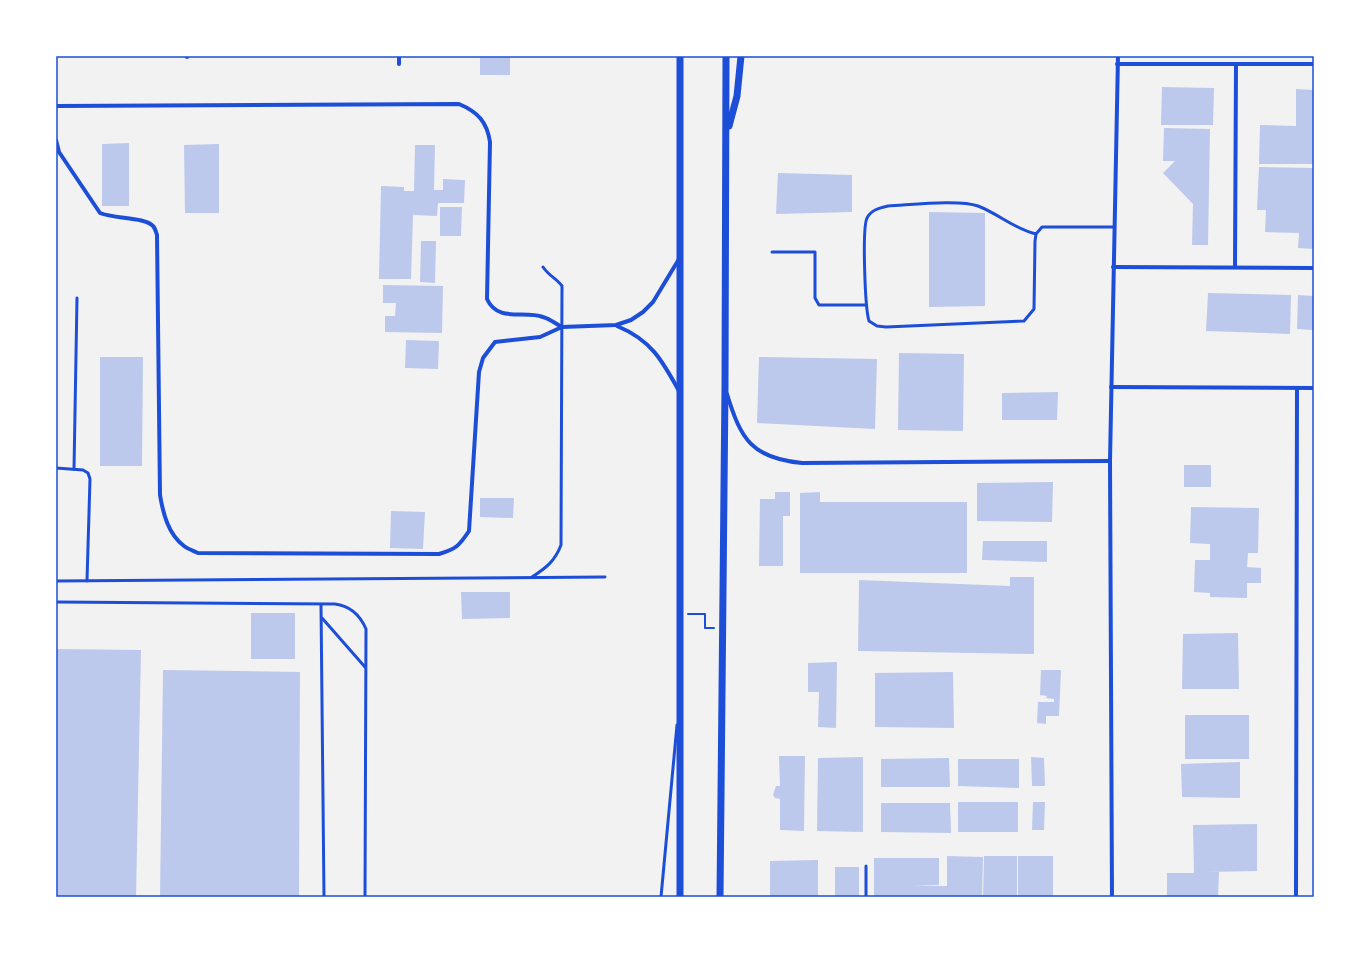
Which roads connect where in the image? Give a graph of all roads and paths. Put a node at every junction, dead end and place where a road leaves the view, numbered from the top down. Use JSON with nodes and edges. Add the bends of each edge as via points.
{"nodes":[{"id":1,"x":399,"y":56,"type":"edge"},
{"id":2,"x":680,"y":56,"type":"edge"},
{"id":3,"x":726,"y":56,"type":"edge"},
{"id":4,"x":741,"y":56,"type":"edge"},
{"id":5,"x":1118,"y":56,"type":"edge"},
{"id":6,"x":399,"y":64,"type":"dead end"},
{"id":7,"x":1117,"y":64,"type":"junction"},
{"id":8,"x":1236,"y":64,"type":"junction"},
{"id":9,"x":1314,"y":64,"type":"edge"},
{"id":10,"x":56,"y":106,"type":"edge"},
{"id":11,"x":727,"y":136,"type":"junction"},
{"id":12,"x":56,"y":140,"type":"edge"},
{"id":13,"x":1114,"y":227,"type":"junction"},
{"id":14,"x":1036,"y":234,"type":"junction"},
{"id":15,"x":772,"y":252,"type":"dead end"},
{"id":16,"x":680,"y":257,"type":"junction"},
{"id":17,"x":543,"y":267,"type":"dead end"},
{"id":18,"x":1113,"y":267,"type":"junction"},
{"id":19,"x":1235,"y":267,"type":"junction"},
{"id":20,"x":1314,"y":268,"type":"edge"},
{"id":21,"x":77,"y":298,"type":"dead end"},
{"id":22,"x":866,"y":305,"type":"junction"},
{"id":23,"x":616,"y":326,"type":"junction"},
{"id":24,"x":562,"y":327,"type":"junction"},
{"id":25,"x":725,"y":387,"type":"junction"},
{"id":26,"x":1111,"y":387,"type":"junction"},
{"id":27,"x":1297,"y":388,"type":"junction"},
{"id":28,"x":1314,"y":388,"type":"edge"},
{"id":29,"x":679,"y":392,"type":"junction"},
{"id":30,"x":1110,"y":461,"type":"junction"},
{"id":31,"x":56,"y":468,"type":"edge"},
{"id":32,"x":74,"y":469,"type":"junction"},
{"id":33,"x":532,"y":577,"type":"junction"},
{"id":34,"x":606,"y":577,"type":"dead end"},
{"id":35,"x":56,"y":581,"type":"edge"},
{"id":36,"x":87,"y":581,"type":"junction"},
{"id":37,"x":56,"y":602,"type":"edge"},
{"id":38,"x":321,"y":605,"type":"junction"},
{"id":39,"x":680,"y":614,"type":"junction"},
{"id":40,"x":322,"y":618,"type":"junction"},
{"id":41,"x":723,"y":628,"type":"junction"},
{"id":42,"x":365,"y":667,"type":"junction"},
{"id":43,"x":680,"y":694,"type":"junction"},
{"id":44,"x":866,"y":866,"type":"dead end"},
{"id":45,"x":324,"y":897,"type":"edge"},
{"id":46,"x":365,"y":897,"type":"edge"},
{"id":47,"x":661,"y":897,"type":"edge"},
{"id":48,"x":680,"y":897,"type":"edge"},
{"id":49,"x":720,"y":897,"type":"edge"},
{"id":50,"x":866,"y":897,"type":"edge"},
{"id":51,"x":1112,"y":897,"type":"edge"},
{"id":52,"x":1296,"y":897,"type":"edge"}],
"edges":[{"from":1,"to":6,"type":"street"},
{"from":2,"to":16,"type":"street"},
{"from":3,"to":11,"type":"street"},
{"from":4,"to":11,"type":"street","via":[[737,96]]},
{"from":5,"to":7,"type":"street"},
{"from":7,"to":8,"type":"street"},
{"from":7,"to":13,"type":"street"},
{"from":8,"to":9,"type":"street"},
{"from":8,"to":19,"type":"street"},
{"from":10,"to":24,"type":"street","via":[[459,104],[469,108],[488,129],[490,142],[487,299],[491,308],[499,312],[542,316]]},
{"from":11,"to":25,"type":"street"},
{"from":12,"to":24,"type":"street","via":[[59,152],[100,213],[109,217],[147,222],[154,227],[157,235],[160,495],[163,513],[172,531],[184,546],[198,553],[439,554],[453,550],[469,531],[479,372],[483,358],[495,342],[540,337]]},
{"from":13,"to":14,"type":"lane","via":[[1046,226]]},
{"from":13,"to":18,"type":"street"},
{"from":14,"to":22,"type":"lane","via":[[1034,309],[1024,321],[877,326],[869,320]]},
{"from":14,"to":22,"type":"lane","via":[[1015,227],[982,208],[969,204],[879,208],[868,216],[866,221]]},
{"from":15,"to":22,"type":"lane","via":[[815,252],[815,298],[819,305]]},
{"from":16,"to":23,"type":"street","via":[[653,302],[631,320]]},
{"from":16,"to":29,"type":"street"},
{"from":17,"to":24,"type":"lane","via":[[550,277],[558,280],[562,286]]},
{"from":18,"to":19,"type":"street"},
{"from":18,"to":26,"type":"street"},
{"from":19,"to":20,"type":"street"},
{"from":21,"to":32,"type":"lane"},
{"from":23,"to":24,"type":"street"},
{"from":23,"to":29,"type":"street","via":[[631,332],[654,350]]},
{"from":24,"to":33,"type":"lane","via":[[561,545],[557,557],[549,566]]},
{"from":25,"to":30,"type":"street","via":[[734,418],[742,433],[762,453],[784,461]]},
{"from":25,"to":41,"type":"street"},
{"from":26,"to":27,"type":"street"},
{"from":26,"to":30,"type":"street"},
{"from":27,"to":28,"type":"street"},
{"from":27,"to":52,"type":"street"},
{"from":29,"to":39,"type":"street"},
{"from":30,"to":51,"type":"street"},
{"from":31,"to":32,"type":"lane"},
{"from":32,"to":36,"type":"lane","via":[[88,473],[90,479]]},
{"from":33,"to":34,"type":"lane"},
{"from":33,"to":36,"type":"lane"},
{"from":35,"to":36,"type":"lane"},
{"from":37,"to":38,"type":"lane"},
{"from":38,"to":40,"type":"lane"},
{"from":38,"to":42,"type":"lane","via":[[342,605],[359,617],[366,629]]},
{"from":39,"to":41,"type":"path","via":[[705,614],[705,628]]},
{"from":39,"to":43,"type":"street"},
{"from":40,"to":42,"type":"lane"},
{"from":40,"to":45,"type":"lane"},
{"from":41,"to":49,"type":"street"},
{"from":42,"to":46,"type":"lane"},
{"from":43,"to":47,"type":"lane"},
{"from":43,"to":48,"type":"street"},
{"from":44,"to":50,"type":"lane"}]}
